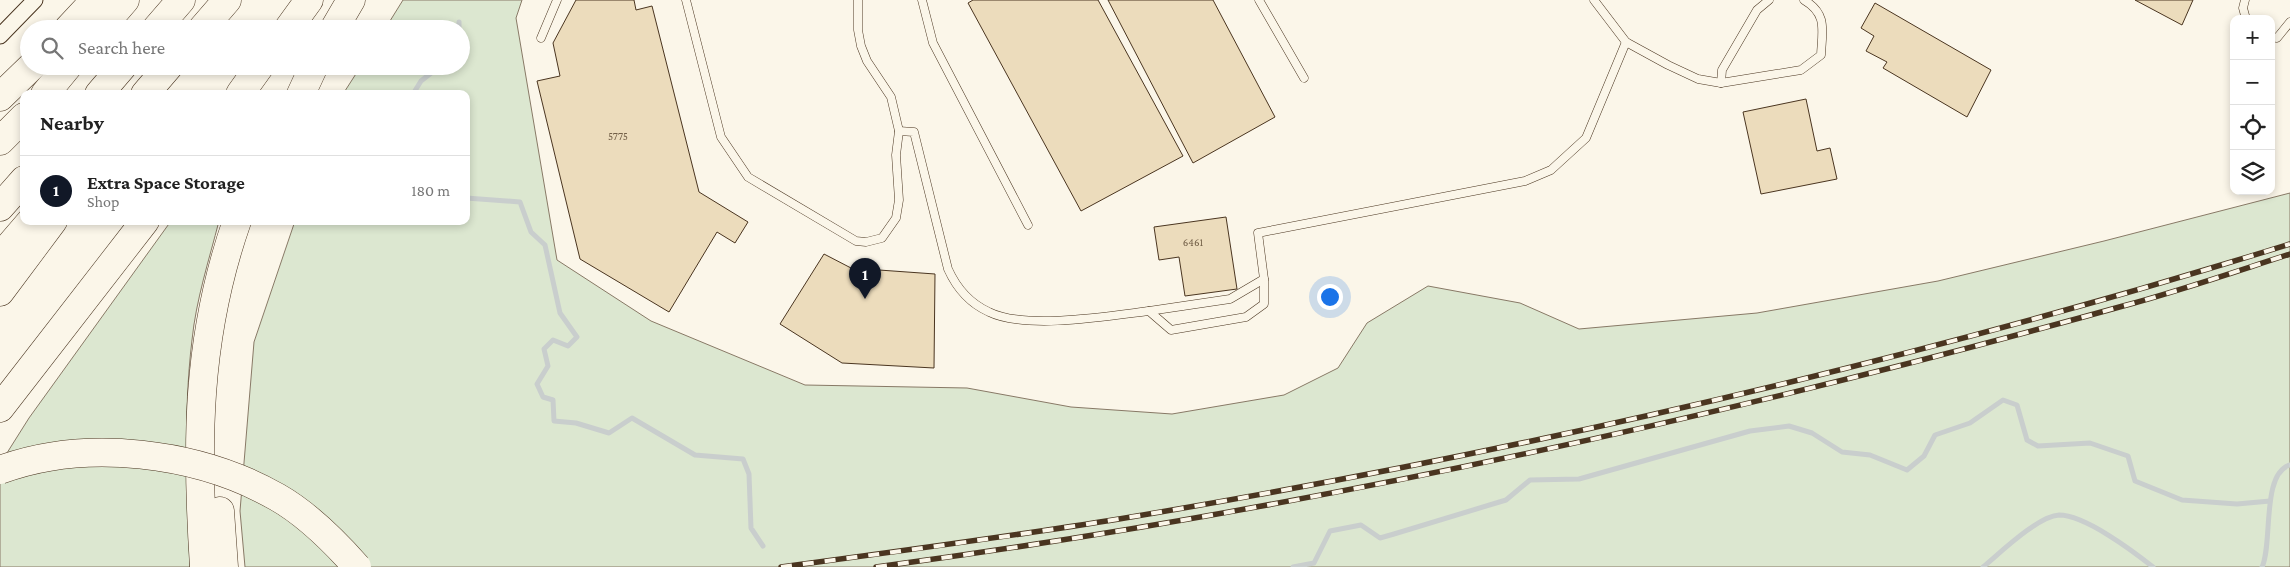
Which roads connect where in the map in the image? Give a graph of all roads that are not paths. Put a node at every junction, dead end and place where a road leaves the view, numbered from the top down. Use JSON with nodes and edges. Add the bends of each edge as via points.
{"nodes":[{"id":1,"x":95,"y":0,"type":"edge"},
{"id":2,"x":125,"y":0,"type":"edge"},
{"id":3,"x":181,"y":0,"type":"edge"},
{"id":4,"x":227,"y":0,"type":"edge"},
{"id":5,"x":309,"y":0,"type":"edge"},
{"id":6,"x":351,"y":0,"type":"edge"},
{"id":7,"x":557,"y":0,"type":"edge"},
{"id":8,"x":686,"y":0,"type":"edge"},
{"id":9,"x":858,"y":0,"type":"edge"},
{"id":10,"x":922,"y":0,"type":"edge"},
{"id":11,"x":1259,"y":0,"type":"edge"},
{"id":12,"x":1594,"y":0,"type":"edge"},
{"id":13,"x":1769,"y":0,"type":"edge"},
{"id":14,"x":1804,"y":0,"type":"edge"},
{"id":15,"x":2244,"y":0,"type":"edge"},
{"id":16,"x":32,"y":1,"type":"edge"},
{"id":17,"x":2245,"y":15,"type":"edge"},
{"id":18,"x":76,"y":20,"type":"edge"},
{"id":19,"x":108,"y":20,"type":"edge"},
{"id":20,"x":164,"y":20,"type":"edge"},
{"id":21,"x":210,"y":20,"type":"edge"},
{"id":22,"x":295,"y":20,"type":"edge"},
{"id":23,"x":339,"y":20,"type":"edge"},
{"id":24,"x":2290,"y":22,"type":"edge"},
{"id":25,"x":0,"y":36,"type":"edge"},
{"id":26,"x":541,"y":38,"type":"dead end"},
{"id":27,"x":2275,"y":38,"type":"edge"},
{"id":28,"x":1626,"y":42,"type":"junction"},
{"id":29,"x":23,"y":75,"type":"edge"},
{"id":30,"x":61,"y":75,"type":"edge"},
{"id":31,"x":115,"y":75,"type":"edge"},
{"id":32,"x":162,"y":75,"type":"edge"},
{"id":33,"x":254,"y":75,"type":"edge"},
{"id":34,"x":1304,"y":78,"type":"dead end"},
{"id":35,"x":1721,"y":83,"type":"junction"},
{"id":36,"x":48,"y":90,"type":"edge"},
{"id":37,"x":102,"y":90,"type":"edge"},
{"id":38,"x":150,"y":90,"type":"edge"},
{"id":39,"x":243,"y":90,"type":"edge"},
{"id":40,"x":0,"y":97,"type":"edge"},
{"id":41,"x":20,"y":121,"type":"edge"},
{"id":42,"x":899,"y":131,"type":"junction"},
{"id":43,"x":0,"y":142,"type":"edge"},
{"id":44,"x":20,"y":184,"type":"edge"},
{"id":45,"x":0,"y":207,"type":"edge"},
{"id":46,"x":27,"y":225,"type":"edge"},
{"id":47,"x":50,"y":225,"type":"edge"},
{"id":48,"x":142,"y":225,"type":"edge"},
{"id":49,"x":236,"y":225,"type":"edge"},
{"id":50,"x":249,"y":225,"type":"edge"},
{"id":51,"x":1028,"y":225,"type":"dead end"},
{"id":52,"x":0,"y":256,"type":"edge"},
{"id":53,"x":1264,"y":279,"type":"junction"},
{"id":54,"x":0,"y":292,"type":"edge"},
{"id":55,"x":1149,"y":312,"type":"junction"},
{"id":56,"x":0,"y":408,"type":"edge"},
{"id":57,"x":0,"y":470,"type":"edge"},
{"id":58,"x":214,"y":564,"type":"edge"},
{"id":59,"x":357,"y":567,"type":"edge"}],
"edges":[{"from":1,"to":18,"type":"highway"},
{"from":2,"to":19,"type":"highway"},
{"from":3,"to":20,"type":"highway"},
{"from":4,"to":21,"type":"highway"},
{"from":5,"to":22,"type":"highway"},
{"from":6,"to":23,"type":"highway"},
{"from":7,"to":26,"type":"lane"},
{"from":8,"to":42,"type":"lane","via":[[721,137],[748,177],[856,241],[871,242],[882,238],[896,218]]},
{"from":9,"to":42,"type":"lane","via":[[861,46],[891,97]]},
{"from":10,"to":51,"type":"lane","via":[[933,43]]},
{"from":11,"to":34,"type":"lane"},
{"from":12,"to":28,"type":"lane"},
{"from":13,"to":35,"type":"lane","via":[[1757,10],[1722,70]]},
{"from":14,"to":35,"type":"lane","via":[[1821,18],[1821,55],[1801,70]]},
{"from":15,"to":17,"type":"lane"},
{"from":16,"to":25,"type":"street"},
{"from":24,"to":27,"type":"lane"},
{"from":28,"to":35,"type":"lane","via":[[1698,79]]},
{"from":28,"to":53,"type":"lane","via":[[1586,138],[1550,170],[1525,181],[1258,233]]},
{"from":29,"to":40,"type":"highway"},
{"from":30,"to":36,"type":"highway"},
{"from":31,"to":37,"type":"highway"},
{"from":32,"to":38,"type":"highway"},
{"from":33,"to":39,"type":"highway"},
{"from":41,"to":43,"type":"highway"},
{"from":42,"to":55,"type":"lane","via":[[914,132],[948,269],[955,284],[972,302],[999,316],[1022,319],[1065,320]]},
{"from":44,"to":45,"type":"highway"},
{"from":46,"to":52,"type":"highway"},
{"from":47,"to":54,"type":"highway"},
{"from":48,"to":56,"type":"highway"},
{"from":49,"to":58,"type":"highway","via":[[212,307],[200,399],[198,440]]},
{"from":50,"to":58,"type":"highway","via":[[228,308],[216,403]]},
{"from":53,"to":55,"type":"lane","via":[[1230,299]]},
{"from":53,"to":55,"type":"lane","via":[[1264,304],[1246,317],[1172,330]]},
{"from":57,"to":59,"type":"highway","bridge":true,"via":[[81,453],[132,454],[189,462],[241,479],[278,498],[310,521]]}]}
